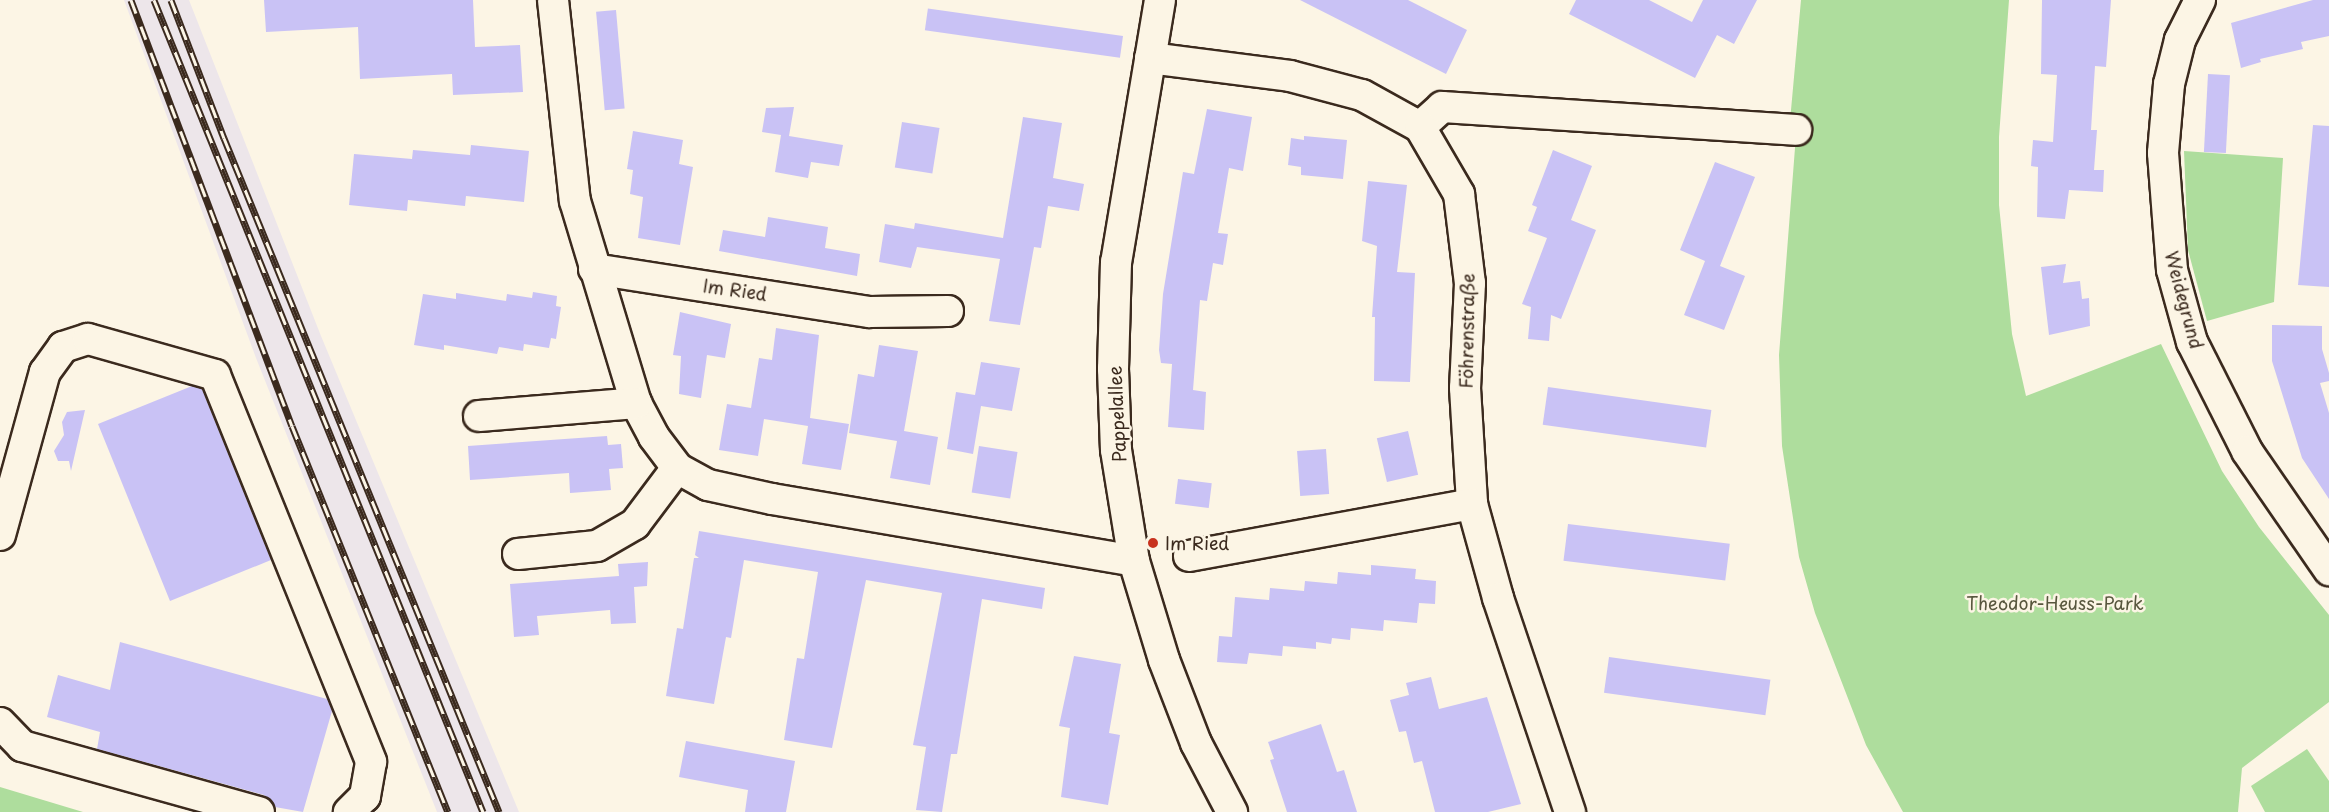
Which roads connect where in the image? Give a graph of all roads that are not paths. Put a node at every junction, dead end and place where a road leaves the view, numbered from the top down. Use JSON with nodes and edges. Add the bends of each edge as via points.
{"nodes":[{"id":1,"x":553,"y":0,"type":"edge"},
{"id":2,"x":1160,"y":0,"type":"edge"},
{"id":3,"x":2200,"y":0,"type":"edge"},
{"id":4,"x":1150,"y":58,"type":"junction"},
{"id":5,"x":1420,"y":127,"type":"junction"},
{"id":6,"x":1796,"y":130,"type":"dead end"},
{"id":7,"x":594,"y":269,"type":"junction"},
{"id":8,"x":948,"y":311,"type":"dead end"},
{"id":9,"x":636,"y":404,"type":"junction"},
{"id":10,"x":479,"y":416,"type":"dead end"},
{"id":11,"x":677,"y":468,"type":"junction"},
{"id":12,"x":1472,"y":504,"type":"junction"},
{"id":13,"x":0,"y":535,"type":"edge"},
{"id":14,"x":518,"y":554,"type":"dead end"},
{"id":15,"x":1189,"y":556,"type":"dead end"},
{"id":16,"x":1134,"y":561,"type":"junction"},
{"id":17,"x":2329,"y":570,"type":"edge"},
{"id":18,"x":0,"y":723,"type":"edge"},
{"id":19,"x":259,"y":812,"type":"edge"},
{"id":20,"x":349,"y":812,"type":"edge"},
{"id":21,"x":1232,"y":812,"type":"edge"},
{"id":22,"x":1570,"y":812,"type":"edge"}],
"edges":[{"from":1,"to":7,"type":"street","via":[[574,201]]},
{"from":2,"to":4,"type":"street","name":"Pappelallee"},
{"from":3,"to":17,"type":"street","name":"Weidegrund","via":[[2180,40],[2169,84],[2163,153],[2172,270],[2193,342],[2247,451]]},
{"from":4,"to":5,"type":"street","via":[[1290,76],[1362,95]]},
{"from":4,"to":16,"type":"street","name":"Pappelallee","via":[[1116,262],[1116,450]]},
{"from":5,"to":6,"type":"street","via":[[1442,107]]},
{"from":5,"to":12,"type":"street","name":"Föhrenstraße","via":[[1459,194],[1470,283],[1465,388]]},
{"from":7,"to":8,"type":"street","name":"Im Ried","via":[[870,312]]},
{"from":7,"to":9,"type":"street"},
{"from":9,"to":10,"type":"street"},
{"from":9,"to":11,"type":"street"},
{"from":11,"to":14,"type":"street","via":[[635,524],[597,546]]},
{"from":11,"to":16,"type":"street","via":[[708,486]]},
{"from":12,"to":15,"type":"street"},
{"from":12,"to":22,"type":"street","name":"Föhrenstraße","via":[[1498,598]]},
{"from":13,"to":20,"type":"street","via":[[45,372],[63,346],[88,339],[215,375],[371,762],[365,796]]},
{"from":16,"to":21,"type":"street","name":"Pappelallee","via":[[1168,671],[1196,743]]},
{"from":18,"to":19,"type":"street","via":[[22,746]]}]}
